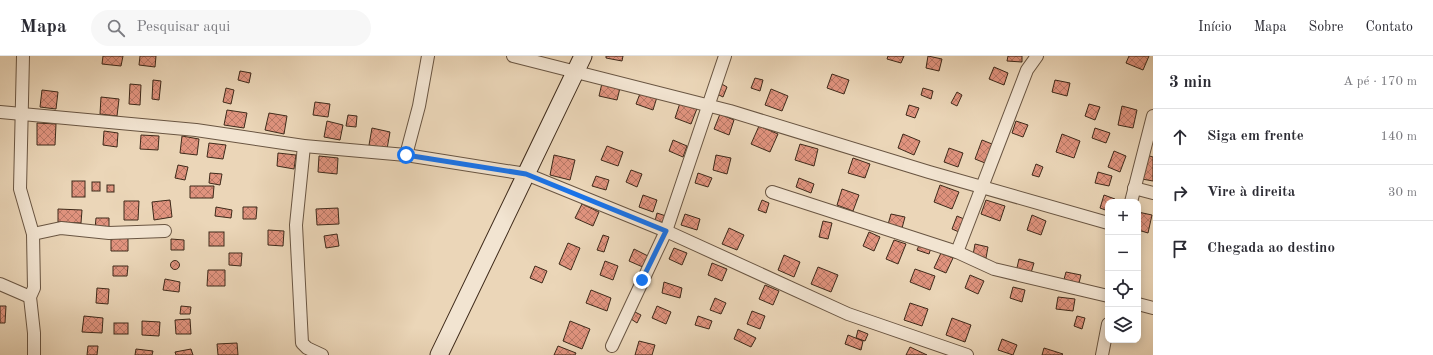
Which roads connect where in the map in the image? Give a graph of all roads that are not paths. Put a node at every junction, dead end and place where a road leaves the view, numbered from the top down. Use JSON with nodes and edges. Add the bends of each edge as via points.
{"nodes":[{"id":1,"x":23,"y":56,"type":"edge"},
{"id":2,"x":428,"y":56,"type":"edge"},
{"id":3,"x":514,"y":56,"type":"edge"},
{"id":4,"x":725,"y":56,"type":"edge"},
{"id":5,"x":1037,"y":56,"type":"edge"},
{"id":6,"x":579,"y":63,"type":"edge"},
{"id":7,"x":709,"y":105,"type":"junction"},
{"id":8,"x":0,"y":112,"type":"edge"},
{"id":9,"x":22,"y":114,"type":"junction"},
{"id":10,"x":1153,"y":116,"type":"edge"},
{"id":11,"x":304,"y":146,"type":"junction"},
{"id":12,"x":406,"y":155,"type":"junction"},
{"id":13,"x":526,"y":174,"type":"junction"},
{"id":14,"x":981,"y":186,"type":"junction"},
{"id":15,"x":1134,"y":188,"type":"junction"},
{"id":16,"x":772,"y":192,"type":"dead end"},
{"id":17,"x":1153,"y":194,"type":"edge"},
{"id":18,"x":1132,"y":199,"type":"edge"},
{"id":19,"x":1105,"y":222,"type":"edge"},
{"id":20,"x":165,"y":231,"type":"dead end"},
{"id":21,"x":666,"y":231,"type":"junction"},
{"id":22,"x":33,"y":234,"type":"junction"},
{"id":23,"x":957,"y":252,"type":"junction"},
{"id":24,"x":0,"y":284,"type":"edge"},
{"id":25,"x":1105,"y":295,"type":"edge"},
{"id":26,"x":30,"y":297,"type":"junction"},
{"id":27,"x":1141,"y":305,"type":"edge"},
{"id":28,"x":1153,"y":308,"type":"edge"},
{"id":29,"x":1105,"y":340,"type":"edge"},
{"id":30,"x":612,"y":346,"type":"dead end"},
{"id":31,"x":34,"y":355,"type":"edge"},
{"id":32,"x":322,"y":355,"type":"edge"},
{"id":33,"x":438,"y":355,"type":"edge"},
{"id":34,"x":967,"y":355,"type":"edge"},
{"id":35,"x":1102,"y":355,"type":"edge"}],
"edges":[{"from":1,"to":9,"type":"street"},
{"from":2,"to":12,"type":"street","via":[[419,106]]},
{"from":3,"to":6,"type":"street"},
{"from":4,"to":7,"type":"street"},
{"from":5,"to":14,"type":"street","via":[[1027,70]]},
{"from":6,"to":7,"type":"street"},
{"from":6,"to":13,"type":"street"},
{"from":7,"to":14,"type":"street"},
{"from":7,"to":21,"type":"street"},
{"from":8,"to":9,"type":"street"},
{"from":9,"to":11,"type":"street","via":[[196,130]]},
{"from":9,"to":22,"type":"street","via":[[20,189]]},
{"from":10,"to":15,"type":"street"},
{"from":11,"to":12,"type":"street"},
{"from":11,"to":32,"type":"street","via":[[296,224],[302,343]]},
{"from":12,"to":13,"type":"street"},
{"from":13,"to":21,"type":"street"},
{"from":13,"to":33,"type":"street"},
{"from":14,"to":19,"type":"street"},
{"from":14,"to":23,"type":"street"},
{"from":15,"to":17,"type":"street"},
{"from":15,"to":18,"type":"street"},
{"from":16,"to":23,"type":"street"},
{"from":20,"to":22,"type":"street","via":[[109,233],[62,228]]},
{"from":21,"to":30,"type":"street"},
{"from":21,"to":34,"type":"street","via":[[848,314]]},
{"from":22,"to":26,"type":"street","via":[[34,288]]},
{"from":23,"to":25,"type":"street","via":[[994,268]]},
{"from":24,"to":26,"type":"street"},
{"from":26,"to":31,"type":"street"},
{"from":27,"to":28,"type":"street"},
{"from":29,"to":35,"type":"street"}]}
